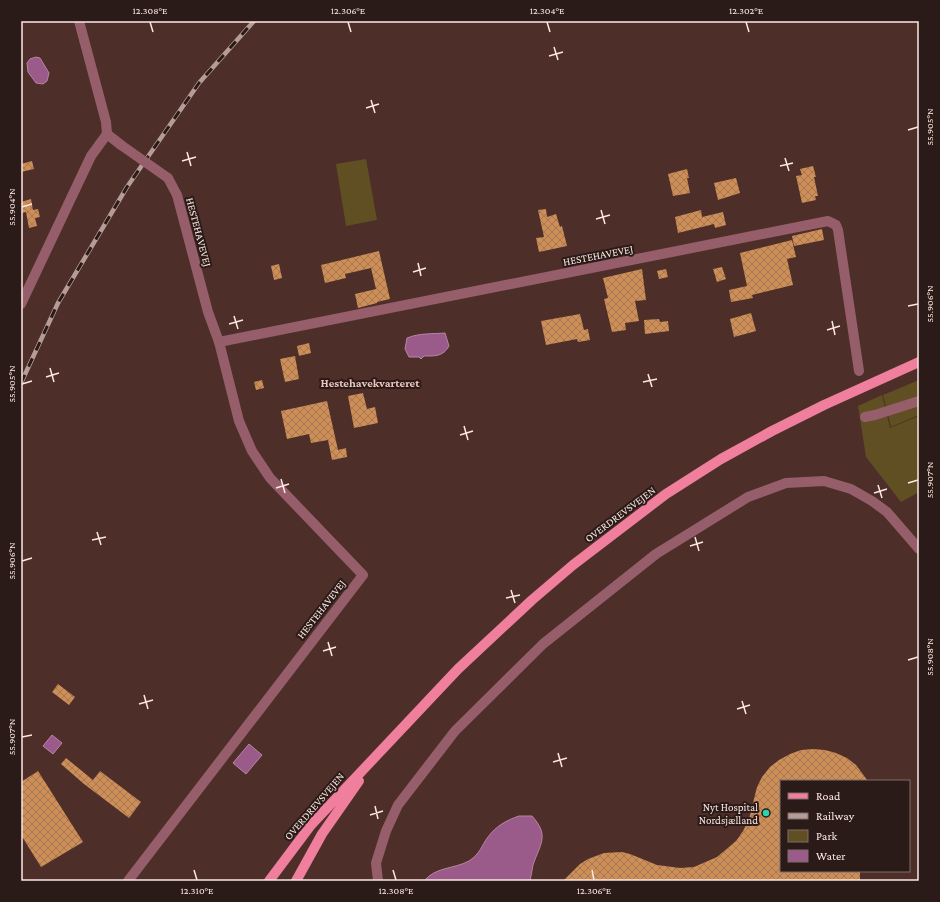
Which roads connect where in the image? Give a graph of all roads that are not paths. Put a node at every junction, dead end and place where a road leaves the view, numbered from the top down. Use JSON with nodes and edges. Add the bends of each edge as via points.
{"nodes":[{"id":1,"x":79,"y":21,"type":"edge"},
{"id":2,"x":107,"y":134,"type":"junction"},
{"id":3,"x":21,"y":304,"type":"edge"},
{"id":4,"x":218,"y":342,"type":"junction"},
{"id":5,"x":919,"y":362,"type":"edge"},
{"id":6,"x":859,"y":371,"type":"dead end"},
{"id":7,"x":919,"y":401,"type":"edge"},
{"id":8,"x":866,"y":417,"type":"dead end"},
{"id":9,"x":919,"y":549,"type":"edge"},
{"id":10,"x":382,"y":751,"type":"junction"},
{"id":11,"x":276,"y":870,"type":"junction"},
{"id":12,"x":128,"y":881,"type":"edge"},
{"id":13,"x":269,"y":881,"type":"edge"},
{"id":14,"x":273,"y":881,"type":"edge"},
{"id":15,"x":296,"y":881,"type":"edge"},
{"id":16,"x":378,"y":881,"type":"edge"}],
"edges":[{"from":1,"to":2,"type":"street"},
{"from":2,"to":3,"type":"street","via":[[90,156]]},
{"from":2,"to":4,"type":"street","name":"HESTEHAVEVEJ","bridge":true,"via":[[168,178],[177,195]]},
{"from":4,"to":6,"type":"street","name":"HESTEHAVEVEJ","via":[[828,221],[836,225],[838,230]]},
{"from":4,"to":12,"type":"street","name":"HESTEHAVEVEJ","via":[[239,421],[252,451],[270,478],[362,575]]},
{"from":5,"to":10,"type":"main road","name":"OVERDREVSVEJEN","via":[[772,430],[666,494],[573,565],[532,600],[458,669]]},
{"from":7,"to":8,"type":"street"},
{"from":9,"to":16,"type":"street","via":[[888,512],[851,489],[824,481],[786,483],[748,497],[656,554],[543,644],[455,731],[398,804],[376,863]]},
{"from":10,"to":11,"type":"main road","name":"OVERDREVSVEJEN","via":[[311,825]]},
{"from":10,"to":15,"type":"main road","name":"OVERDREVSVEJEN","via":[[322,834]]},
{"from":11,"to":13,"type":"main road","name":"OVERDREVSVEJEN"},
{"from":11,"to":14,"type":"main road"}]}
